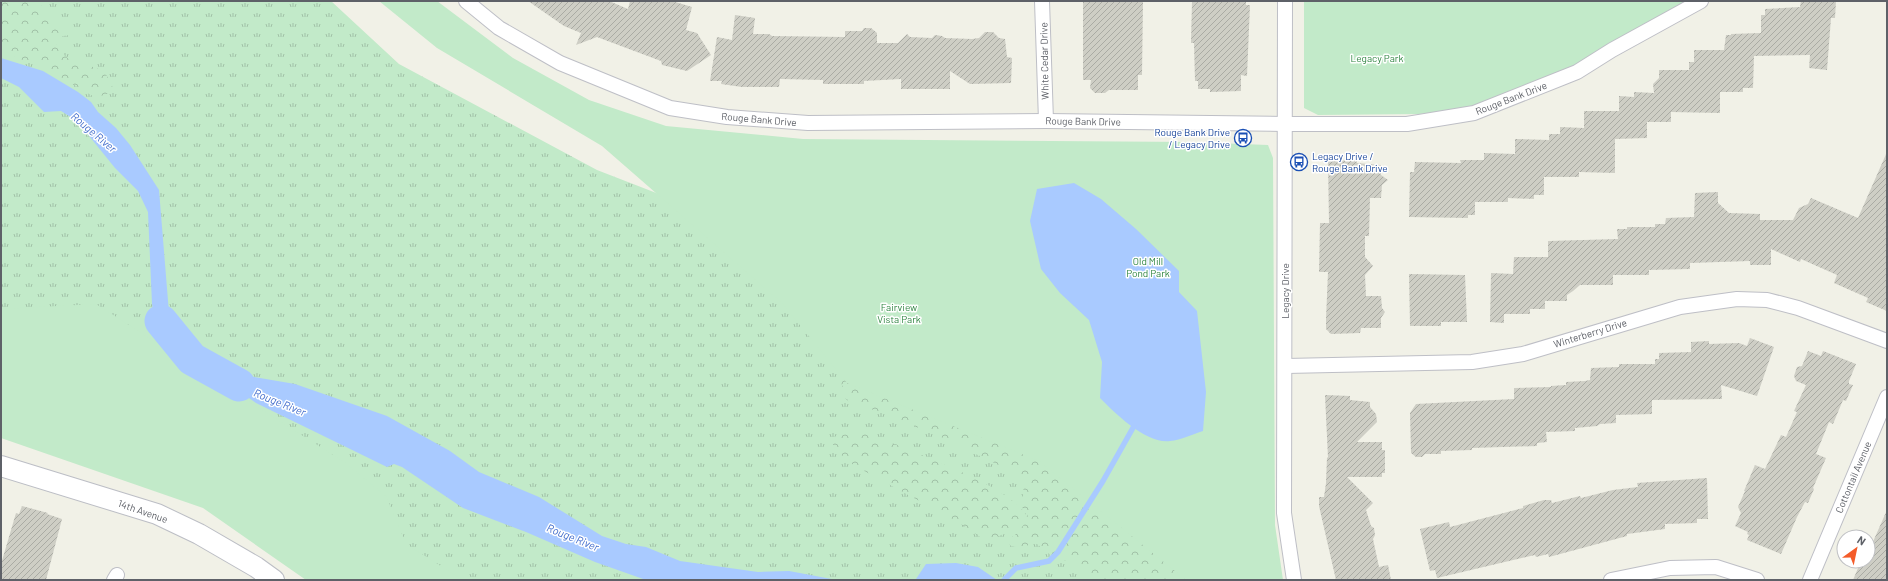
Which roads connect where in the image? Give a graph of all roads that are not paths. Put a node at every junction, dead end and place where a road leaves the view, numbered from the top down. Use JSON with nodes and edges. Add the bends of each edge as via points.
{"nodes":[{"id":1,"x":466,"y":1,"type":"edge"},
{"id":2,"x":1042,"y":1,"type":"edge"},
{"id":3,"x":1285,"y":1,"type":"edge"},
{"id":4,"x":1701,"y":1,"type":"edge"},
{"id":5,"x":1046,"y":121,"type":"junction"},
{"id":6,"x":1285,"y":124,"type":"junction"},
{"id":7,"x":1887,"y":341,"type":"edge"},
{"id":8,"x":1286,"y":366,"type":"junction"},
{"id":9,"x":1887,"y":397,"type":"edge"},
{"id":10,"x":1,"y":466,"type":"edge"},
{"id":11,"x":274,"y":580,"type":"edge"},
{"id":12,"x":1294,"y":580,"type":"edge"},
{"id":13,"x":1611,"y":580,"type":"edge"},
{"id":14,"x":1757,"y":580,"type":"edge"},
{"id":15,"x":1810,"y":580,"type":"edge"}],
"edges":[{"from":1,"to":5,"type":"street","name":"Rouge Bank Drive","via":[[499,28],[560,63],[670,108],[727,117],[801,123]]},
{"from":2,"to":5,"type":"street","name":"White Cedar Drive"},
{"from":3,"to":6,"type":"street","name":"Legacy Drive"},
{"from":4,"to":6,"type":"street","name":"Rouge Bank Drive","via":[[1577,72],[1474,114],[1407,124]]},
{"from":5,"to":6,"type":"street","name":"Rouge Bank Drive"},
{"from":6,"to":8,"type":"street","name":"Legacy Drive"},
{"from":7,"to":8,"type":"street","name":"Winterberry Drive","via":[[1798,308],[1767,300],[1737,299],[1680,306],[1523,354],[1472,362]]},
{"from":8,"to":12,"type":"street","name":"Legacy Drive","via":[[1284,513]]},
{"from":9,"to":15,"type":"street","name":"Cottontail Avenue"},
{"from":10,"to":11,"type":"main road","name":"14th Avenue","via":[[157,514],[199,534]]},
{"from":13,"to":14,"type":"street","via":[[1670,568],[1716,567]]}]}
